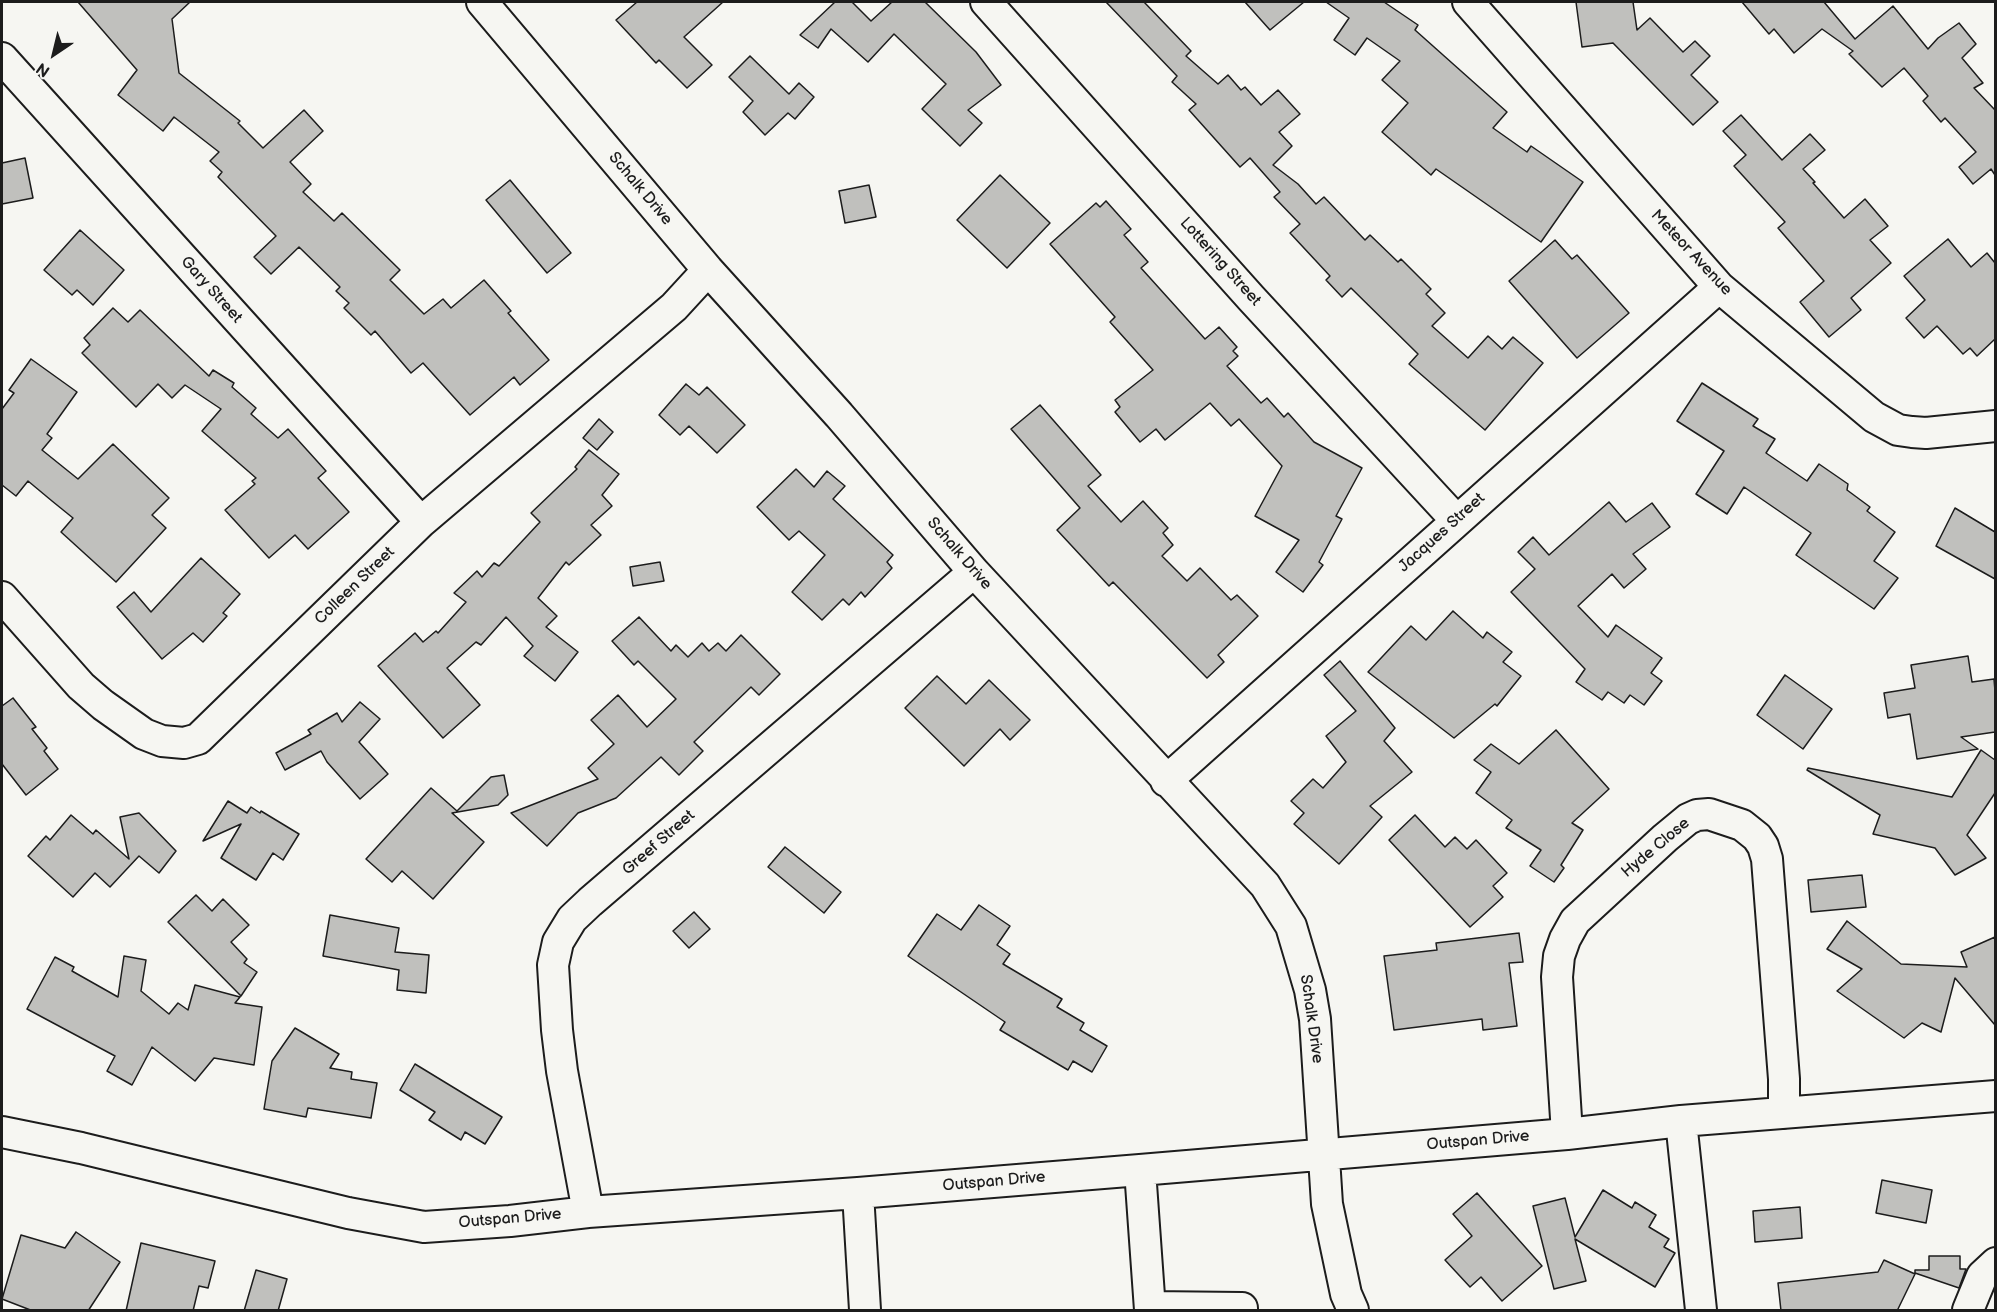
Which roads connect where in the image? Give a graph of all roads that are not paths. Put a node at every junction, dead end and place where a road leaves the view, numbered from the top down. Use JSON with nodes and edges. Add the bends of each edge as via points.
{"nodes":[{"id":1,"x":482,"y":2,"type":"edge"},
{"id":2,"x":986,"y":2,"type":"edge"},
{"id":3,"x":1468,"y":2,"type":"edge"},
{"id":4,"x":2,"y":58,"type":"edge"},
{"id":5,"x":708,"y":270,"type":"junction"},
{"id":6,"x":1719,"y":287,"type":"junction"},
{"id":7,"x":1995,"y":426,"type":"edge"},
{"id":8,"x":1456,"y":520,"type":"junction"},
{"id":9,"x":421,"y":522,"type":"junction"},
{"id":10,"x":974,"y":572,"type":"junction"},
{"id":11,"x":2,"y":597,"type":"edge"},
{"id":12,"x":1166,"y":781,"type":"junction"},
{"id":13,"x":1995,"y":1096,"type":"edge"},
{"id":14,"x":1784,"y":1113,"type":"junction"},
{"id":15,"x":1681,"y":1121,"type":"junction"},
{"id":16,"x":2,"y":1132,"type":"edge"},
{"id":17,"x":1567,"y":1134,"type":"junction"},
{"id":18,"x":1324,"y":1155,"type":"junction"},
{"id":19,"x":1140,"y":1170,"type":"junction"},
{"id":20,"x":858,"y":1193,"type":"junction"},
{"id":21,"x":588,"y":1212,"type":"junction"},
{"id":22,"x":1995,"y":1263,"type":"edge"},
{"id":23,"x":1242,"y":1308,"type":"dead end"},
{"id":24,"x":1150,"y":1309,"type":"edge"},
{"id":25,"x":865,"y":1311,"type":"edge"},
{"id":26,"x":1353,"y":1311,"type":"edge"},
{"id":27,"x":1701,"y":1311,"type":"edge"},
{"id":28,"x":1968,"y":1311,"type":"edge"}],
"edges":[{"from":1,"to":5,"type":"street","name":"Schalk Drive"},
{"from":2,"to":8,"type":"street","name":"Lottering Street"},
{"from":3,"to":6,"type":"street","name":"Meteor Avenue"},
{"from":4,"to":9,"type":"street","name":"Gary Street"},
{"from":5,"to":9,"type":"street","name":"Colleen Street","via":[[674,307]]},
{"from":5,"to":10,"type":"street","name":"Schalk Drive"},
{"from":6,"to":7,"type":"street","name":"Meteor Avenue","via":[[1884,424],[1926,433]]},
{"from":6,"to":8,"type":"street","name":"Jacques Street"},
{"from":8,"to":12,"type":"street","name":"Jacques Street"},
{"from":9,"to":11,"type":"street","name":"Colleen Street","via":[[198,739],[184,743],[144,734],[104,705],[81,686]]},
{"from":10,"to":12,"type":"street","name":"Schalk Drive"},
{"from":10,"to":21,"type":"street","name":"Greef Street","via":[[572,919],[558,942],[554,984],[562,1071]]},
{"from":12,"to":18,"type":"street","name":"Schalk Drive","via":[[1265,885],[1291,926],[1315,1019]]},
{"from":13,"to":14,"type":"street","name":"Outspan Drive"},
{"from":14,"to":15,"type":"street","name":"Outspan Drive"},
{"from":14,"to":17,"type":"street","name":"Hyde Close","via":[[1767,859],[1757,837],[1742,825],[1703,814],[1688,819],[1665,837],[1575,921],[1565,939],[1558,956],[1557,978]]},
{"from":15,"to":17,"type":"street","name":"Outspan Drive"},
{"from":15,"to":27,"type":"street"},
{"from":16,"to":21,"type":"street","name":"Outspan Drive","via":[[348,1213],[424,1227]]},
{"from":17,"to":18,"type":"street","name":"Outspan Drive"},
{"from":18,"to":19,"type":"street","name":"Outspan Drive"},
{"from":18,"to":26,"type":"street","name":"Schalk Drive","via":[[1327,1204]]},
{"from":19,"to":20,"type":"street","name":"Outspan Drive"},
{"from":19,"to":24,"type":"street"},
{"from":20,"to":21,"type":"street","name":"Outspan Drive"},
{"from":20,"to":25,"type":"street"},
{"from":22,"to":28,"type":"street","via":[[1982,1276]]},
{"from":23,"to":24,"type":"street"}]}
